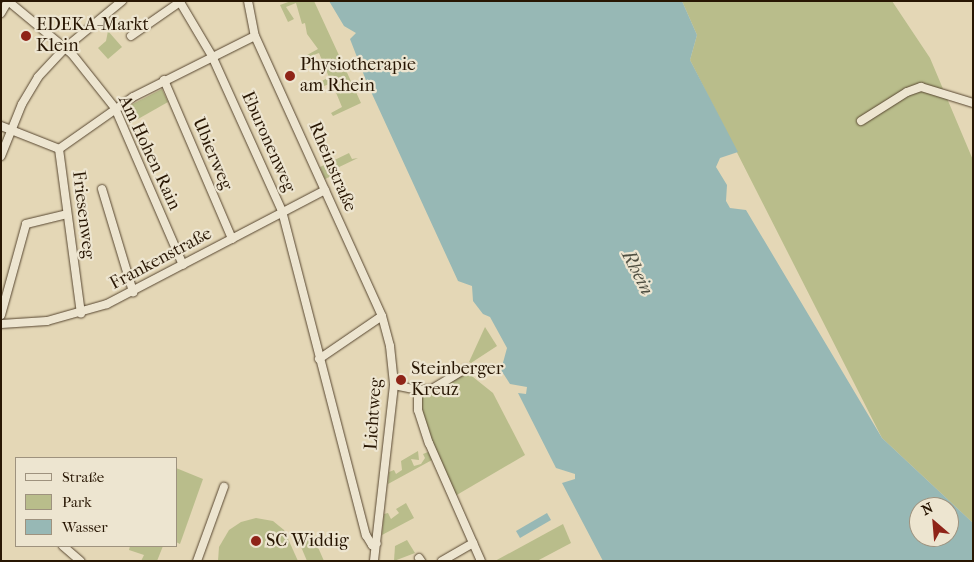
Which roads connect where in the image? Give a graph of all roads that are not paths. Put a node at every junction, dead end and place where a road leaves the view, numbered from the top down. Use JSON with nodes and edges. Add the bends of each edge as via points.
{"nodes":[{"id":1,"x":8,"y":1,"type":"edge"},
{"id":2,"x":122,"y":1,"type":"edge"},
{"id":3,"x":248,"y":1,"type":"edge"},
{"id":4,"x":1,"y":13,"type":"edge"},
{"id":5,"x":131,"y":36,"type":"dead end"},
{"id":6,"x":255,"y":36,"type":"junction"},
{"id":7,"x":65,"y":48,"type":"junction"},
{"id":8,"x":212,"y":56,"type":"junction"},
{"id":9,"x":164,"y":80,"type":"junction"},
{"id":10,"x":973,"y":103,"type":"edge"},
{"id":11,"x":115,"y":108,"type":"junction"},
{"id":12,"x":861,"y":121,"type":"dead end"},
{"id":13,"x":1,"y":126,"type":"edge"},
{"id":14,"x":12,"y":130,"type":"junction"},
{"id":15,"x":59,"y":149,"type":"junction"},
{"id":16,"x":1,"y":156,"type":"edge"},
{"id":17,"x":102,"y":189,"type":"dead end"},
{"id":18,"x":325,"y":190,"type":"junction"},
{"id":19,"x":282,"y":211,"type":"junction"},
{"id":20,"x":67,"y":214,"type":"junction"},
{"id":21,"x":232,"y":239,"type":"junction"},
{"id":22,"x":183,"y":265,"type":"junction"},
{"id":23,"x":133,"y":292,"type":"junction"},
{"id":24,"x":81,"y":314,"type":"junction"},
{"id":25,"x":1,"y":315,"type":"edge"},
{"id":26,"x":382,"y":316,"type":"junction"},
{"id":27,"x":1,"y":324,"type":"edge"},
{"id":28,"x":319,"y":360,"type":"junction"},
{"id":29,"x":464,"y":369,"type":"dead end"},
{"id":30,"x":394,"y":385,"type":"junction"},
{"id":31,"x":418,"y":390,"type":"junction"},
{"id":32,"x":224,"y":487,"type":"dead end"},
{"id":33,"x":473,"y":543,"type":"junction"},
{"id":34,"x":376,"y":544,"type":"junction"},
{"id":35,"x":64,"y":547,"type":"edge"},
{"id":36,"x":80,"y":561,"type":"edge"},
{"id":37,"x":197,"y":561,"type":"edge"},
{"id":38,"x":374,"y":561,"type":"edge"},
{"id":39,"x":442,"y":561,"type":"edge"},
{"id":40,"x":481,"y":561,"type":"edge"}],
"edges":[{"from":1,"to":4,"type":"street"},
{"from":1,"to":7,"type":"street","name":"Am Hohen Rain"},
{"from":2,"to":7,"type":"street"},
{"from":3,"to":6,"type":"street","name":"Rheinstraße"},
{"from":5,"to":8,"type":"street","name":"Eburonenweg","via":[[180,2]]},
{"from":6,"to":8,"type":"street"},
{"from":6,"to":18,"type":"street","name":"Rheinstraße"},
{"from":7,"to":11,"type":"street","name":"Am Hohen Rain"},
{"from":7,"to":14,"type":"street","via":[[38,77]]},
{"from":8,"to":9,"type":"street"},
{"from":8,"to":19,"type":"street","name":"Eburonenweg"},
{"from":9,"to":11,"type":"street"},
{"from":9,"to":21,"type":"street","name":"Ubierweg"},
{"from":10,"to":12,"type":"street","via":[[921,88],[906,92]]},
{"from":11,"to":15,"type":"street"},
{"from":11,"to":22,"type":"street","name":"Am Hohen Rain"},
{"from":13,"to":14,"type":"street"},
{"from":14,"to":15,"type":"street"},
{"from":14,"to":16,"type":"street"},
{"from":15,"to":20,"type":"street","name":"Friesenweg"},
{"from":17,"to":23,"type":"street"},
{"from":18,"to":19,"type":"street","name":"Frankenstraße"},
{"from":18,"to":26,"type":"street","name":"Rheinstraße"},
{"from":19,"to":21,"type":"street","name":"Frankenstraße"},
{"from":19,"to":28,"type":"street","name":"Eburonenweg"},
{"from":20,"to":24,"type":"street","name":"Friesenweg"},
{"from":20,"to":25,"type":"street","via":[[26,224]]},
{"from":21,"to":22,"type":"street","name":"Frankenstraße"},
{"from":22,"to":23,"type":"street","name":"Frankenstraße"},
{"from":23,"to":24,"type":"street","name":"Frankenstraße"},
{"from":24,"to":27,"type":"street","name":"Frankenstraße","via":[[47,321]]},
{"from":26,"to":28,"type":"street"},
{"from":26,"to":30,"type":"street","name":"Lichtweg","via":[[390,346]]},
{"from":28,"to":34,"type":"street","via":[[366,535],[372,545]]},
{"from":29,"to":31,"type":"street","via":[[432,389]]},
{"from":30,"to":31,"type":"street"},
{"from":30,"to":34,"type":"street","name":"Lichtweg"},
{"from":31,"to":33,"type":"street","via":[[418,410]]},
{"from":32,"to":37,"type":"street"},
{"from":33,"to":39,"type":"street"},
{"from":33,"to":40,"type":"street"},
{"from":34,"to":38,"type":"street","name":"Lichtweg"},
{"from":35,"to":36,"type":"street"}]}
